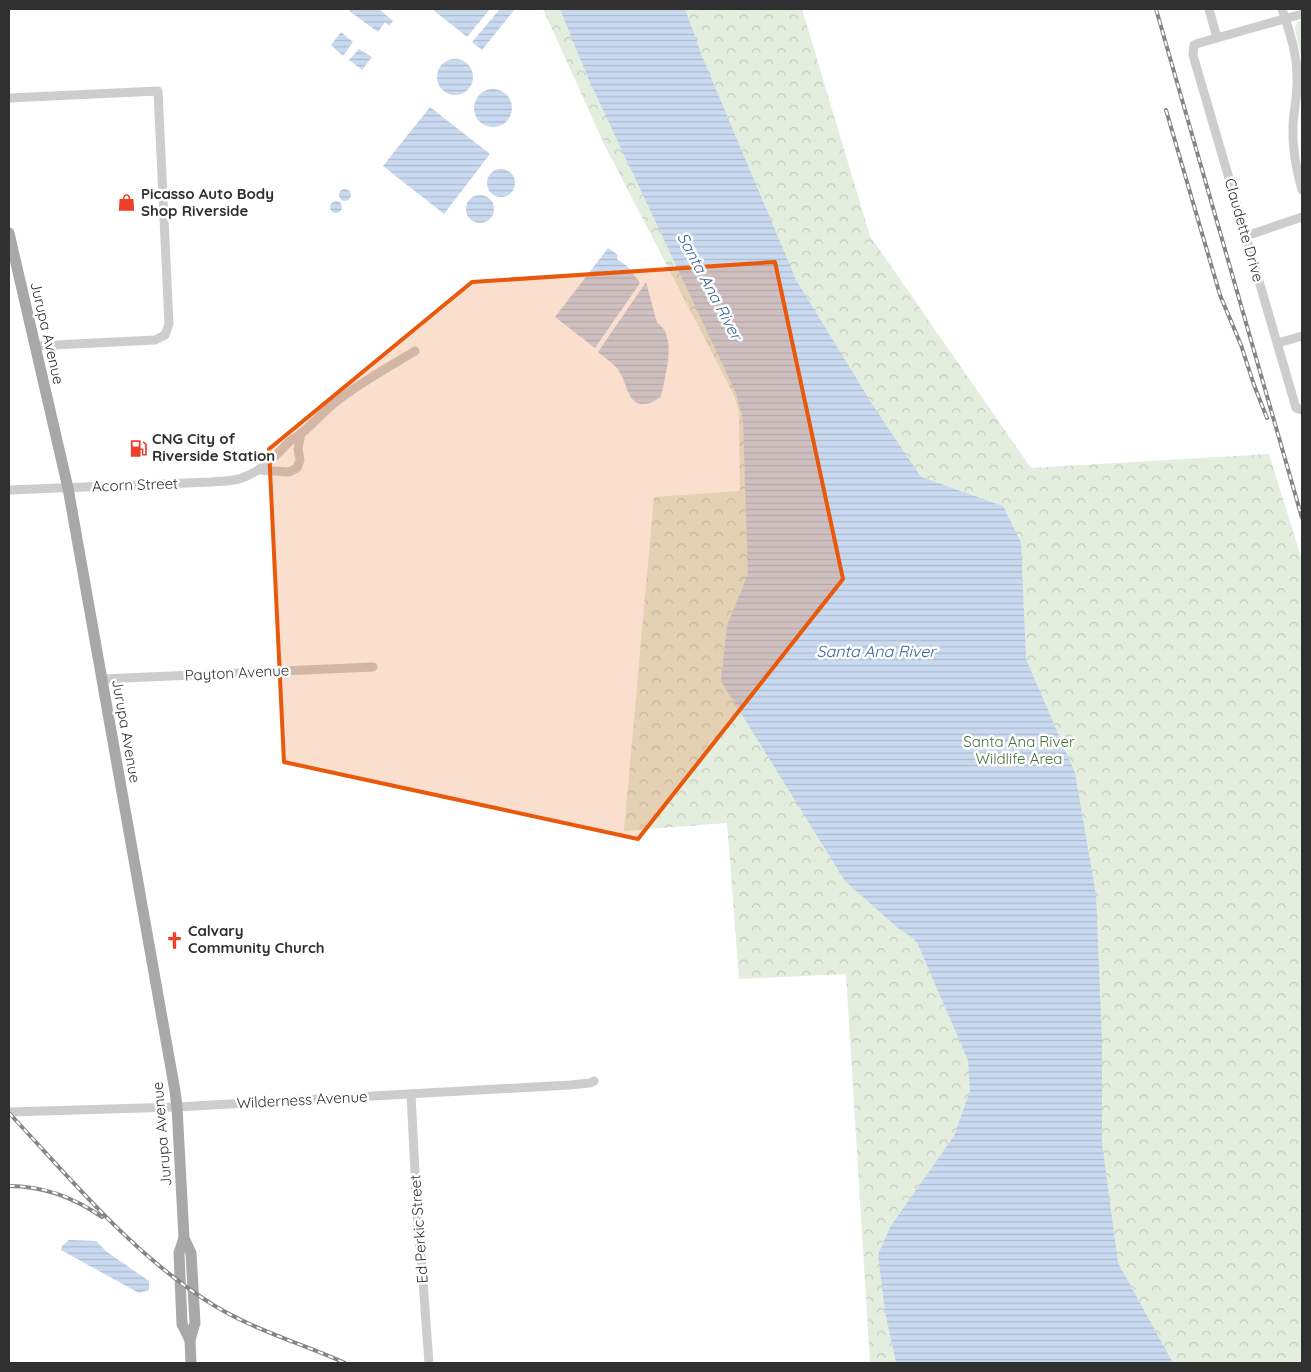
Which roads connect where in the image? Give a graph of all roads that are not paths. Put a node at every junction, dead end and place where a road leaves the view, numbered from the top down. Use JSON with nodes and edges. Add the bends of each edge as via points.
{"nodes":[{"id":1,"x":1208,"y":9,"type":"edge"},
{"id":2,"x":1282,"y":9,"type":"edge"},
{"id":3,"x":1302,"y":14,"type":"edge"},
{"id":4,"x":1285,"y":19,"type":"junction"},
{"id":5,"x":1217,"y":38,"type":"junction"},
{"id":6,"x":9,"y":98,"type":"edge"},
{"id":7,"x":1298,"y":127,"type":"edge"},
{"id":8,"x":1302,"y":190,"type":"edge"},
{"id":9,"x":1302,"y":217,"type":"edge"},
{"id":10,"x":9,"y":232,"type":"edge"},
{"id":11,"x":1246,"y":236,"type":"junction"},
{"id":12,"x":1302,"y":336,"type":"edge"},
{"id":13,"x":1278,"y":343,"type":"junction"},
{"id":14,"x":35,"y":346,"type":"junction"},
{"id":15,"x":415,"y":351,"type":"dead end"},
{"id":16,"x":1302,"y":410,"type":"edge"},
{"id":17,"x":302,"y":433,"type":"junction"},
{"id":18,"x":260,"y":470,"type":"junction"},
{"id":19,"x":68,"y":488,"type":"junction"},
{"id":20,"x":9,"y":490,"type":"edge"},
{"id":21,"x":373,"y":667,"type":"dead end"},
{"id":22,"x":102,"y":679,"type":"junction"},
{"id":23,"x":594,"y":1081,"type":"dead end"},
{"id":24,"x":411,"y":1094,"type":"junction"},
{"id":25,"x":177,"y":1107,"type":"junction"},
{"id":26,"x":9,"y":1112,"type":"edge"},
{"id":27,"x":191,"y":1363,"type":"edge"},
{"id":28,"x":428,"y":1363,"type":"edge"}],
"edges":[{"from":1,"to":5,"type":"street"},
{"from":2,"to":4,"type":"street"},
{"from":3,"to":4,"type":"street"},
{"from":4,"to":5,"type":"street"},
{"from":4,"to":7,"type":"street","via":[[1298,75]]},
{"from":5,"to":11,"type":"street","name":"Claudette Drive","via":[[1194,45],[1193,56]]},
{"from":6,"to":14,"type":"street","via":[[158,91],[169,324],[164,334],[155,340]]},
{"from":7,"to":8,"type":"street","via":[[1297,171]]},
{"from":9,"to":11,"type":"street"},
{"from":10,"to":14,"type":"main road","name":"Jurupa Avenue"},
{"from":11,"to":13,"type":"street","name":"Claudette Drive"},
{"from":12,"to":13,"type":"street"},
{"from":13,"to":16,"type":"street","name":"Claudette Drive","via":[[1296,408]]},
{"from":14,"to":19,"type":"main road","name":"Jurupa Avenue"},
{"from":15,"to":17,"type":"street","name":"Acorn Street","via":[[338,400]]},
{"from":17,"to":18,"type":"street","name":"Acorn Street"},
{"from":17,"to":18,"type":"street","name":"Acorn Street","via":[[297,468],[289,472]]},
{"from":18,"to":19,"type":"street","name":"Acorn Street","via":[[225,481]]},
{"from":19,"to":20,"type":"street","name":"Acorn Street"},
{"from":19,"to":22,"type":"main road","name":"Jurupa Avenue"},
{"from":21,"to":22,"type":"street","name":"Payton Avenue"},
{"from":22,"to":25,"type":"main road","name":"Jurupa Avenue"},
{"from":23,"to":24,"type":"street","name":"Wilderness Avenue"},
{"from":24,"to":25,"type":"street","name":"Wilderness Avenue"},
{"from":24,"to":28,"type":"street","name":"Ed Perkic Street"},
{"from":25,"to":26,"type":"street","name":"Wilderness Avenue"},
{"from":25,"to":27,"type":"main road","name":"Jurupa Avenue","via":[[184,1238],[179,1253],[182,1324],[190,1340]]}]}
